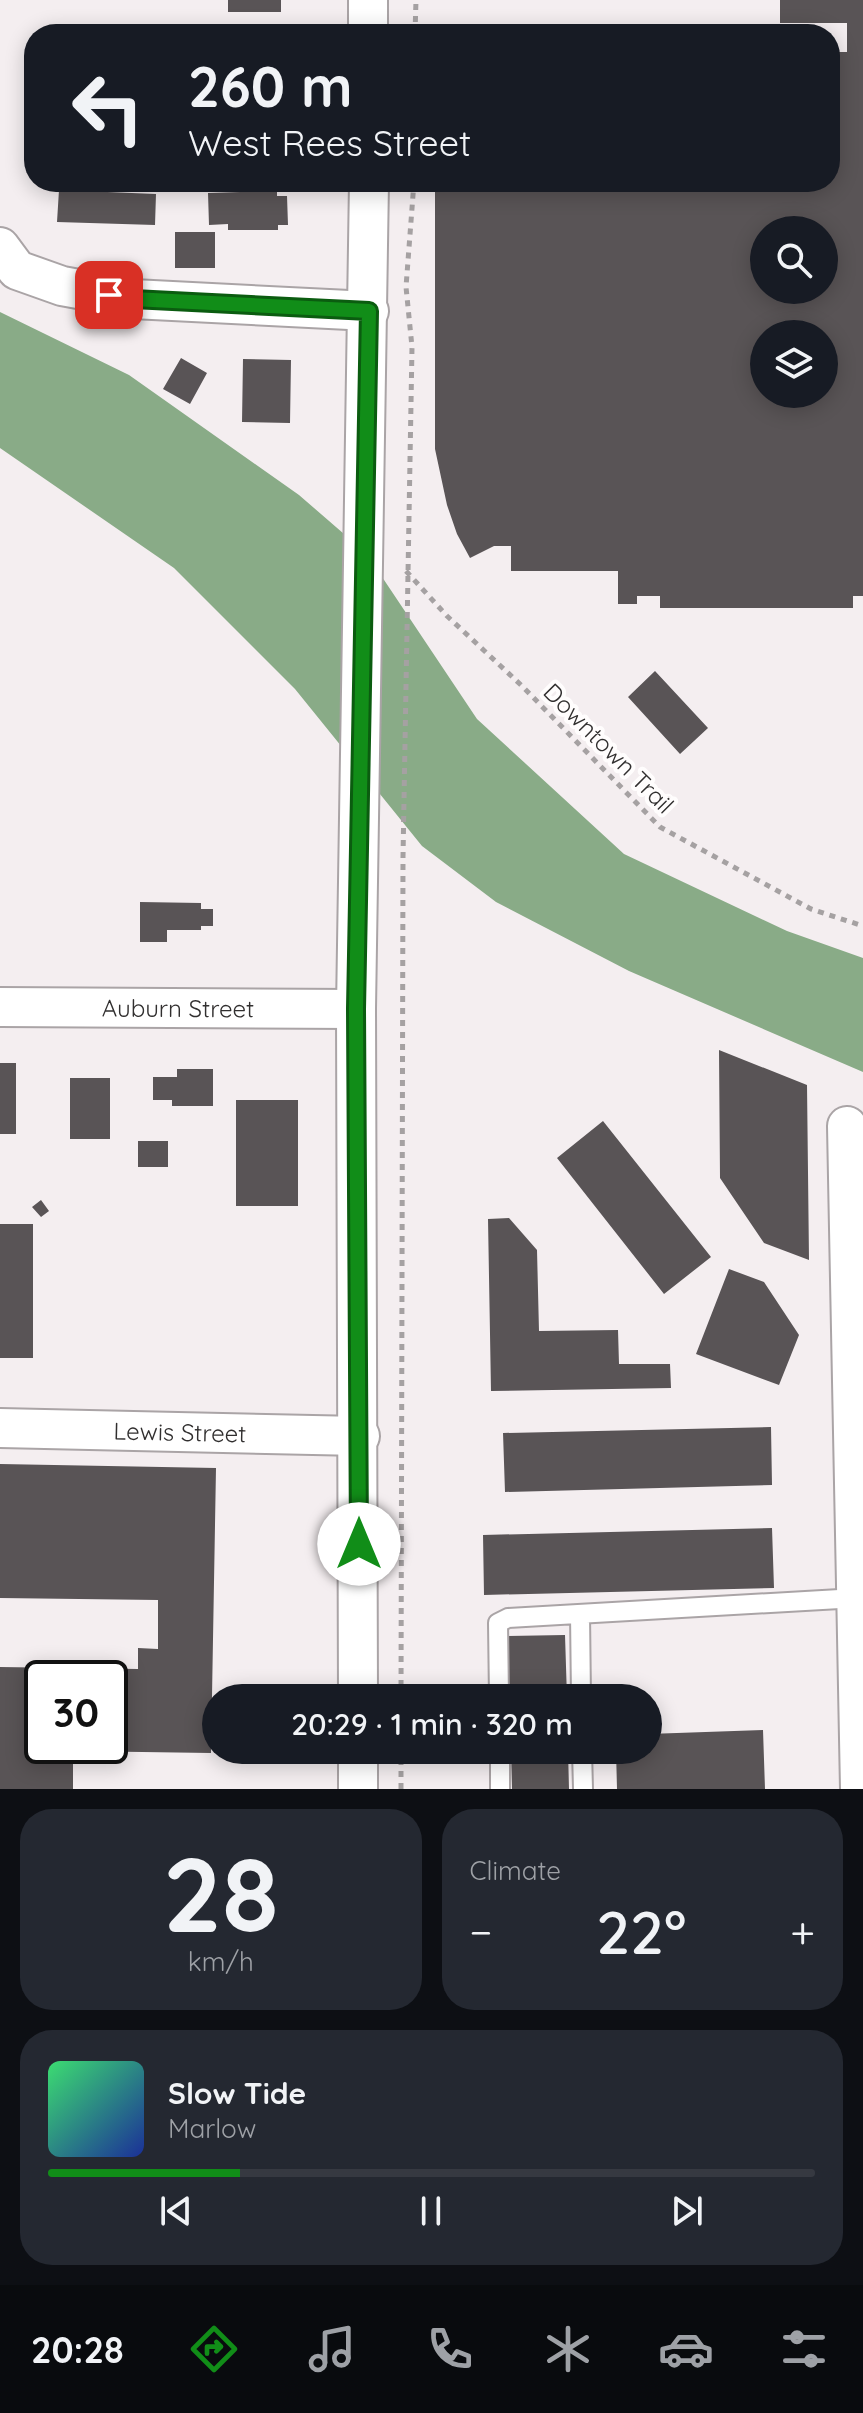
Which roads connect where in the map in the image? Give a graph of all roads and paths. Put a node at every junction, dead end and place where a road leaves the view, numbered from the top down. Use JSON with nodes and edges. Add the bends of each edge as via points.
{"nodes":[{"id":1,"x":368,"y":0,"type":"edge"},
{"id":2,"x":416,"y":0,"type":"edge"},
{"id":3,"x":368,"y":24,"type":"edge"},
{"id":4,"x":415,"y":24,"type":"edge"},
{"id":5,"x":369,"y":192,"type":"edge"},
{"id":6,"x":413,"y":192,"type":"edge"},
{"id":7,"x":0,"y":247,"type":"edge"},
{"id":8,"x":369,"y":311,"type":"junction"},
{"id":9,"x":406,"y":570,"type":"junction"},
{"id":10,"x":863,"y":926,"type":"edge"},
{"id":11,"x":0,"y":1007,"type":"edge"},
{"id":12,"x":356,"y":1009,"type":"junction"},
{"id":13,"x":847,"y":1126,"type":"dead end"},
{"id":14,"x":0,"y":1428,"type":"edge"},
{"id":15,"x":360,"y":1436,"type":"junction"},
{"id":16,"x":857,"y":1598,"type":"junction"},
{"id":17,"x":580,"y":1614,"type":"junction"},
{"id":18,"x":358,"y":1684,"type":"edge"},
{"id":19,"x":401,"y":1684,"type":"edge"},
{"id":20,"x":499,"y":1684,"type":"edge"},
{"id":21,"x":581,"y":1684,"type":"edge"},
{"id":22,"x":358,"y":1764,"type":"edge"},
{"id":23,"x":401,"y":1764,"type":"edge"},
{"id":24,"x":500,"y":1764,"type":"edge"},
{"id":25,"x":582,"y":1764,"type":"edge"},
{"id":26,"x":358,"y":1789,"type":"edge"},
{"id":27,"x":401,"y":1789,"type":"edge"},
{"id":28,"x":500,"y":1789,"type":"edge"},
{"id":29,"x":583,"y":1789,"type":"edge"},
{"id":30,"x":860,"y":1789,"type":"edge"}],
"edges":[{"from":1,"to":3,"type":"street"},
{"from":2,"to":4,"type":"path"},
{"from":5,"to":8,"type":"street"},
{"from":6,"to":9,"type":"path","via":[[406,287],[412,347]]},
{"from":7,"to":8,"type":"street","via":[[17,270],[62,286],[133,299]]},
{"from":8,"to":12,"type":"street"},
{"from":9,"to":10,"type":"path","name":"Downtown Trail","via":[[660,827],[811,909]]},
{"from":9,"to":19,"type":"path"},
{"from":11,"to":12,"type":"street","name":"Auburn Street"},
{"from":12,"to":15,"type":"street"},
{"from":13,"to":16,"type":"street"},
{"from":14,"to":15,"type":"street","name":"Lewis Street"},
{"from":15,"to":18,"type":"street"},
{"from":16,"to":17,"type":"lane"},
{"from":16,"to":30,"type":"street"},
{"from":17,"to":20,"type":"lane","via":[[498,1623]]},
{"from":17,"to":21,"type":"lane"},
{"from":22,"to":26,"type":"street"},
{"from":23,"to":27,"type":"path"},
{"from":24,"to":28,"type":"lane"},
{"from":25,"to":29,"type":"lane"}]}
